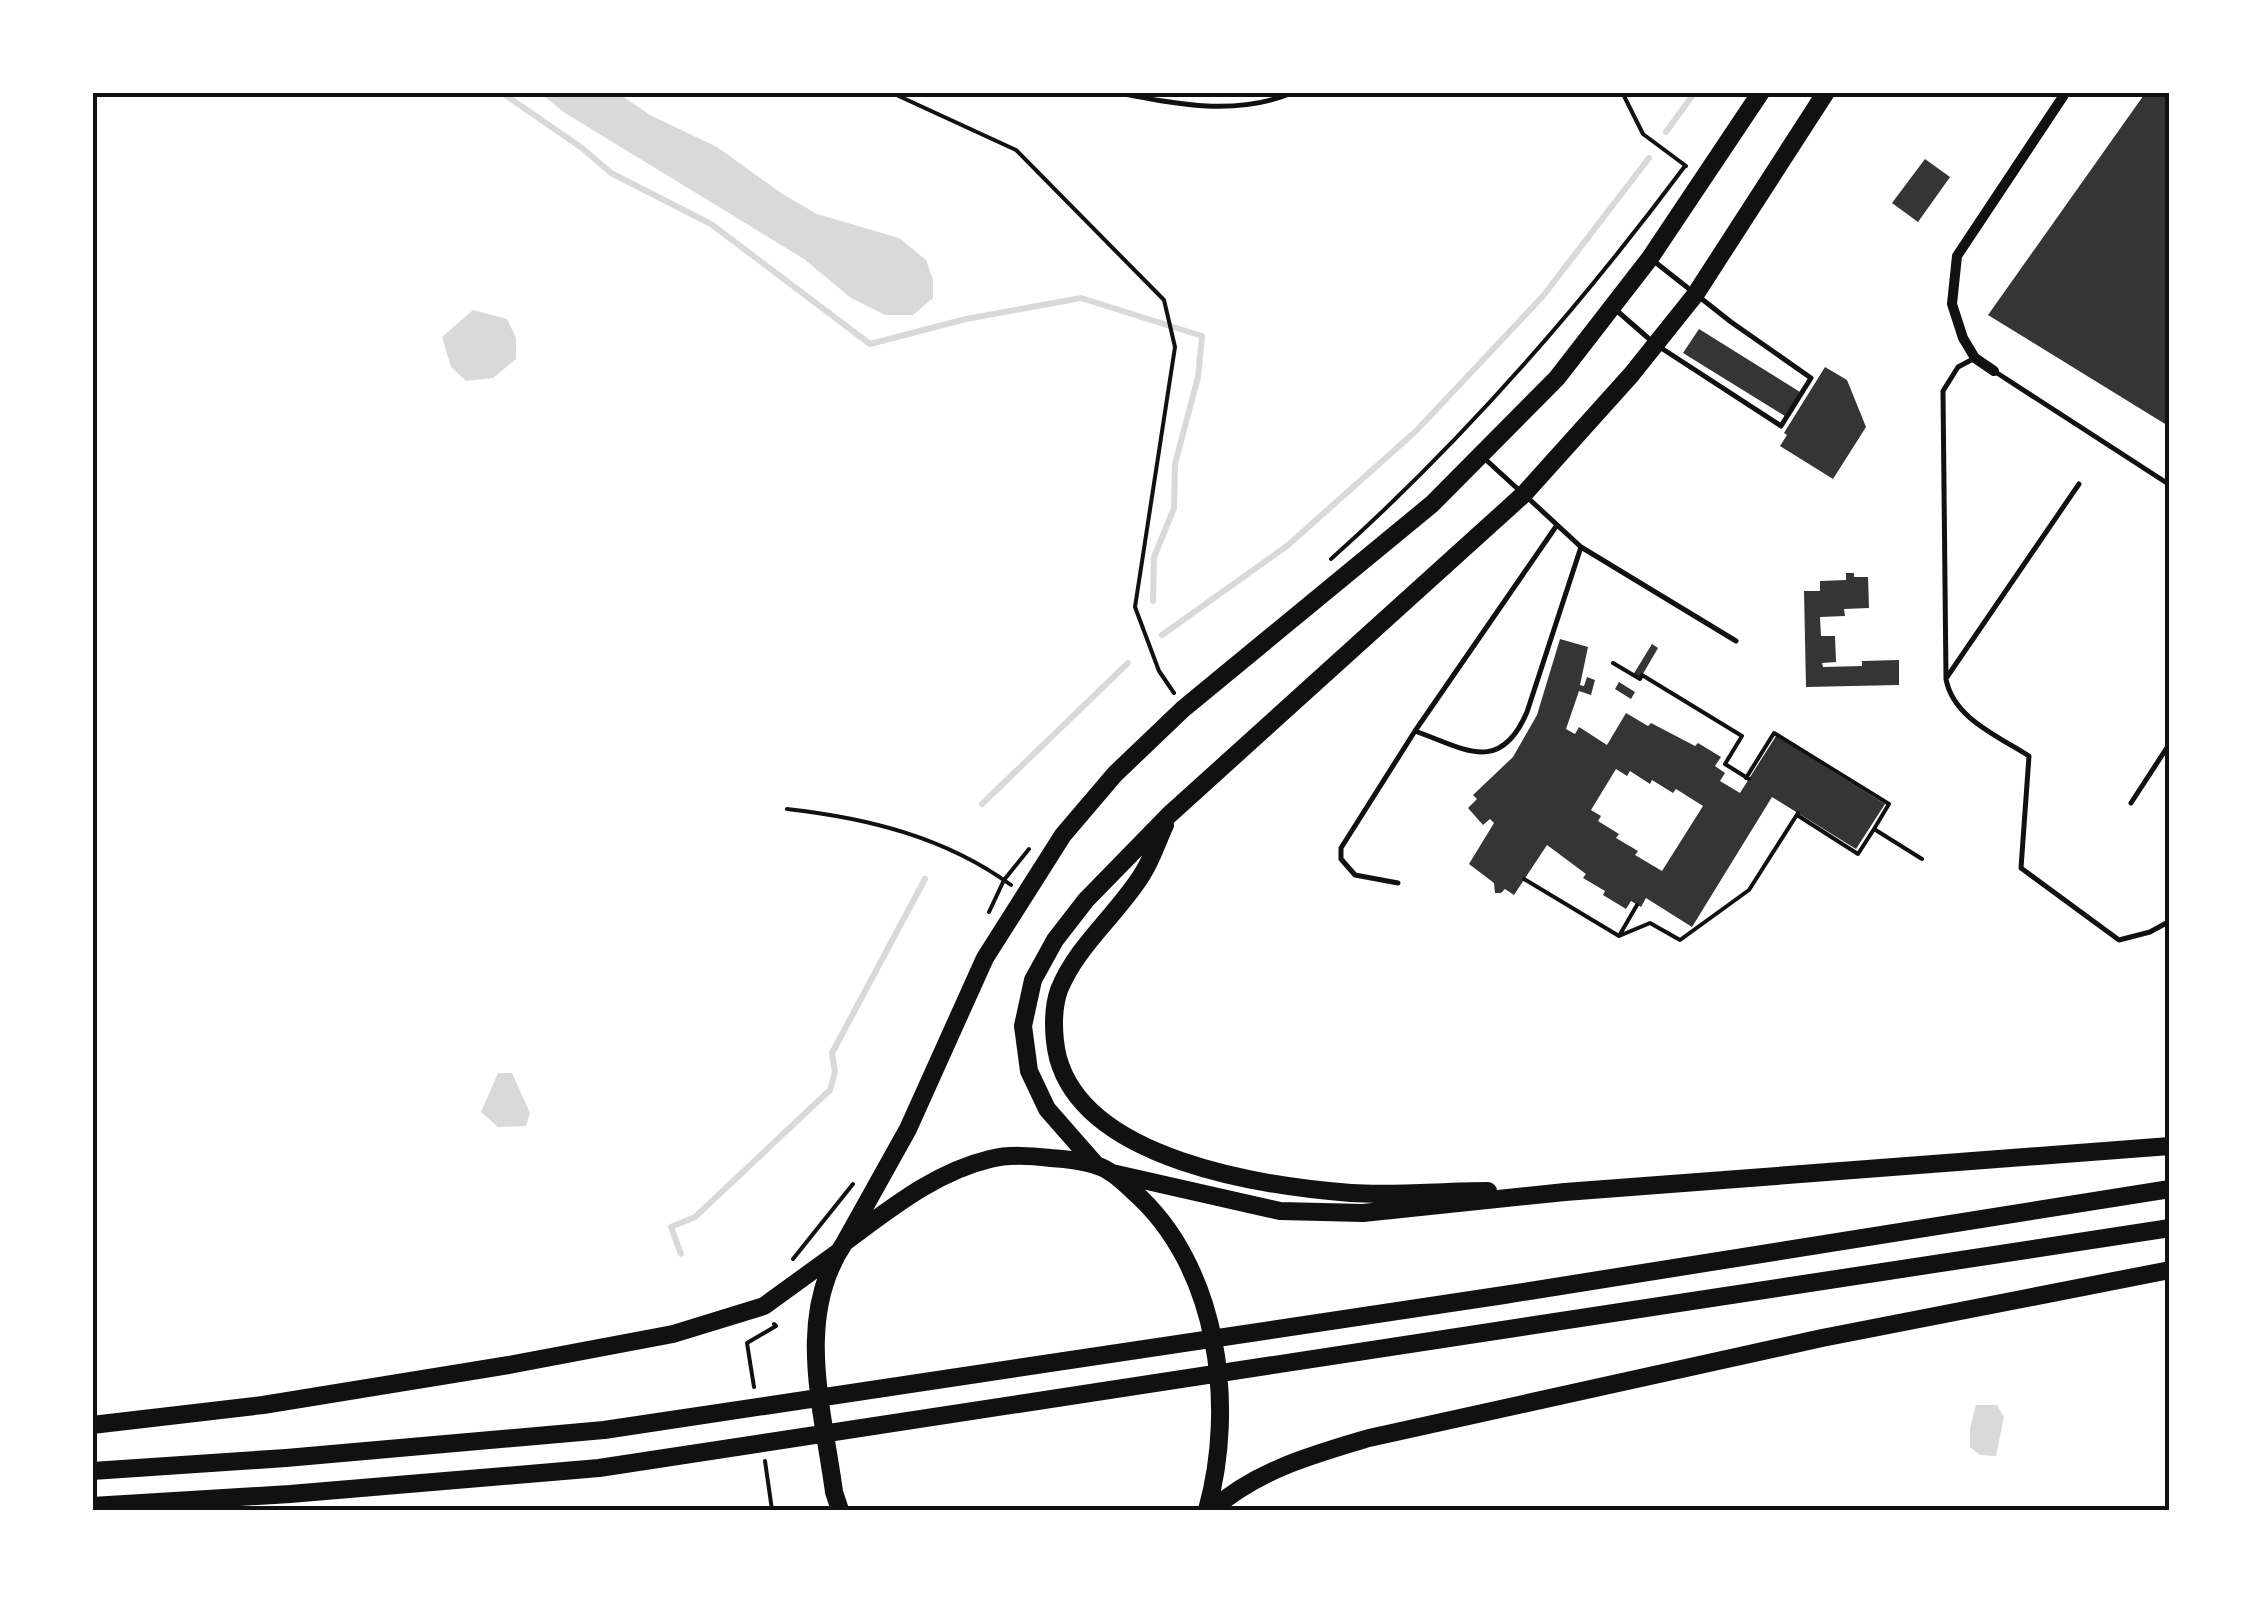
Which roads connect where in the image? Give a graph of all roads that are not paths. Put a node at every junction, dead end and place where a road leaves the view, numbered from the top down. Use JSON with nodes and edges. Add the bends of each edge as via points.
{"nodes":[{"id":1,"x":1114,"y":92,"type":"edge"},
{"id":2,"x":1294,"y":92,"type":"edge"},
{"id":3,"x":1762,"y":92,"type":"edge"},
{"id":4,"x":1826,"y":92,"type":"edge"},
{"id":5,"x":2066,"y":92,"type":"edge"},
{"id":6,"x":1650,"y":258,"type":"junction"},
{"id":7,"x":1695,"y":294,"type":"junction"},
{"id":8,"x":1614,"y":308,"type":"junction"},
{"id":9,"x":1655,"y":344,"type":"junction"},
{"id":10,"x":1975,"y":358,"type":"junction"},
{"id":11,"x":1994,"y":372,"type":"joint"},
{"id":12,"x":1481,"y":456,"type":"junction"},
{"id":13,"x":2079,"y":484,"type":"dead end"},
{"id":14,"x":2170,"y":485,"type":"edge"},
{"id":15,"x":1524,"y":494,"type":"junction"},
{"id":16,"x":1557,"y":525,"type":"junction"},
{"id":17,"x":1581,"y":548,"type":"junction"},
{"id":18,"x":1736,"y":641,"type":"dead end"},
{"id":19,"x":1946,"y":680,"type":"junction"},
{"id":20,"x":1415,"y":732,"type":"junction"},
{"id":21,"x":2170,"y":743,"type":"edge"},
{"id":22,"x":2131,"y":803,"type":"dead end"},
{"id":23,"x":1169,"y":815,"type":"junction"},
{"id":24,"x":1398,"y":883,"type":"dead end"},
{"id":25,"x":2170,"y":920,"type":"edge"},
{"id":26,"x":2170,"y":1146,"type":"edge"},
{"id":27,"x":1105,"y":1169,"type":"junction"},
{"id":28,"x":2170,"y":1190,"type":"edge"},
{"id":29,"x":1564,"y":1192,"type":"junction"},
{"id":30,"x":2170,"y":1228,"type":"edge"},
{"id":31,"x":841,"y":1247,"type":"junction"},
{"id":32,"x":2170,"y":1270,"type":"edge"},
{"id":33,"x":92,"y":1426,"type":"edge"},
{"id":34,"x":92,"y":1471,"type":"edge"},
{"id":35,"x":92,"y":1506,"type":"edge"},
{"id":36,"x":840,"y":1510,"type":"edge"},
{"id":37,"x":1210,"y":1510,"type":"edge"}],
"edges":[{"from":1,"to":2,"type":"lane","via":[[1173,104],[1243,106]]},
{"from":3,"to":6,"type":"highway"},
{"from":4,"to":7,"type":"highway"},
{"from":5,"to":10,"type":"street","via":[[1957,256],[1952,304]]},
{"from":6,"to":7,"type":"lane"},
{"from":6,"to":8,"type":"highway"},
{"from":7,"to":9,"type":"highway"},
{"from":7,"to":9,"type":"lane","via":[[1811,378],[1781,426]]},
{"from":8,"to":9,"type":"lane"},
{"from":8,"to":12,"type":"highway"},
{"from":9,"to":15,"type":"highway"},
{"from":10,"to":11,"type":"street"},
{"from":10,"to":19,"type":"lane","via":[[1958,367],[1944,391]]},
{"from":11,"to":14,"type":"lane"},
{"from":12,"to":15,"type":"lane"},
{"from":12,"to":31,"type":"highway","via":[[1169,722],[1063,835],[965,998],[908,1129]]},
{"from":13,"to":19,"type":"lane"},
{"from":15,"to":16,"type":"lane"},
{"from":15,"to":23,"type":"highway"},
{"from":16,"to":17,"type":"lane"},
{"from":16,"to":20,"type":"lane"},
{"from":17,"to":18,"type":"lane"},
{"from":17,"to":20,"type":"lane","via":[[1527,712],[1507,745],[1476,752]]},
{"from":19,"to":25,"type":"lane","via":[[1959,710],[2028,756],[2022,868],[2119,940]]},
{"from":20,"to":24,"type":"lane","via":[[1341,848],[1340,859],[1355,875]]},
{"from":21,"to":22,"type":"lane"},
{"from":23,"to":27,"type":"highway","via":[[1055,940],[1033,980],[1023,1026],[1029,1071],[1047,1109]]},
{"from":23,"to":29,"type":"highway","via":[[1144,872],[1085,946],[1059,992],[1056,1047],[1081,1103],[1150,1149],[1258,1182],[1355,1193]]},
{"from":26,"to":29,"type":"highway"},
{"from":27,"to":29,"type":"highway","via":[[1280,1211],[1363,1213]]},
{"from":27,"to":31,"type":"highway","via":[[994,1158],[908,1196]]},
{"from":27,"to":37,"type":"highway","via":[[1153,1208],[1193,1274],[1205,1312],[1221,1406]]},
{"from":28,"to":34,"type":"highway","via":[[604,1430]]},
{"from":30,"to":35,"type":"highway","via":[[599,1468]]},
{"from":31,"to":33,"type":"highway","via":[[764,1306],[673,1334],[263,1406]]},
{"from":31,"to":36,"type":"highway","via":[[820,1293],[814,1328]]},
{"from":32,"to":37,"type":"highway","via":[[1387,1433],[1260,1475]]}]}
